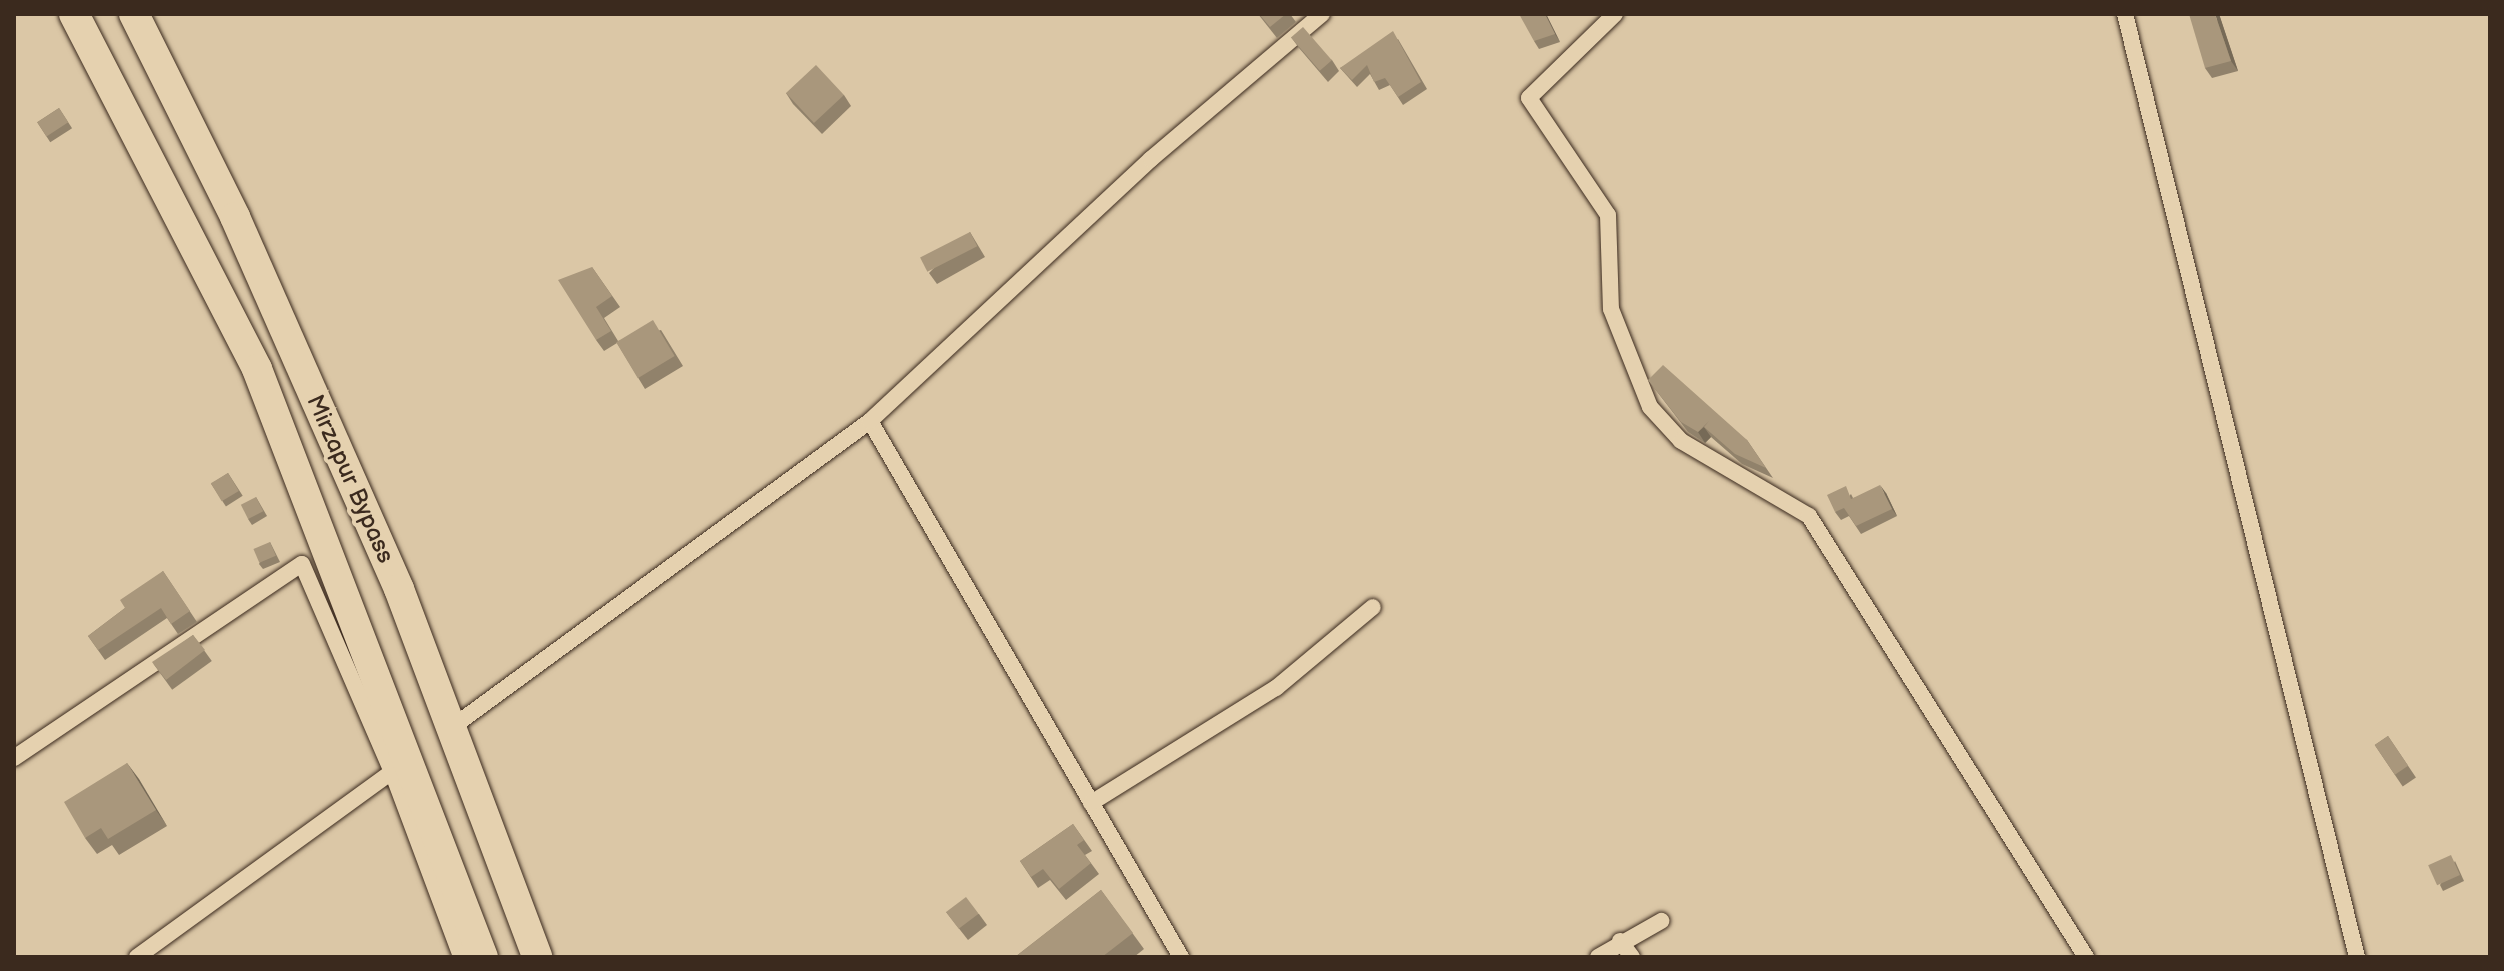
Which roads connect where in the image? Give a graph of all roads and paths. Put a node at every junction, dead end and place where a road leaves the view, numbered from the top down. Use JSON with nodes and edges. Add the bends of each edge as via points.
{"nodes":[{"id":1,"x":74,"y":14,"type":"edge"},
{"id":2,"x":134,"y":14,"type":"edge"},
{"id":3,"x":1322,"y":14,"type":"edge"},
{"id":4,"x":1615,"y":14,"type":"edge"},
{"id":5,"x":2125,"y":14,"type":"edge"},
{"id":6,"x":870,"y":421,"type":"junction"},
{"id":7,"x":1373,"y":607,"type":"dead end"},
{"id":8,"x":451,"y":728,"type":"junction"},
{"id":9,"x":14,"y":758,"type":"edge"},
{"id":10,"x":392,"y":772,"type":"junction"},
{"id":11,"x":1091,"y":803,"type":"junction"},
{"id":12,"x":1661,"y":921,"type":"dead end"},
{"id":13,"x":1620,"y":941,"type":"junction"},
{"id":14,"x":137,"y":957,"type":"edge"},
{"id":15,"x":461,"y":957,"type":"edge"},
{"id":16,"x":483,"y":957,"type":"edge"},
{"id":17,"x":537,"y":957,"type":"edge"},
{"id":18,"x":1181,"y":957,"type":"edge"},
{"id":19,"x":1598,"y":957,"type":"edge"},
{"id":20,"x":1632,"y":957,"type":"edge"},
{"id":21,"x":2086,"y":957,"type":"edge"},
{"id":22,"x":2357,"y":957,"type":"edge"}],
"edges":[{"from":1,"to":16,"type":"highway","via":[[257,369]]},
{"from":2,"to":8,"type":"highway","name":"Mirzapur Bypass","via":[[241,232],[399,589]]},
{"from":3,"to":6,"type":"street","via":[[1151,159]]},
{"from":4,"to":21,"type":"street","via":[[1529,98],[1608,215],[1611,309],[1650,407],[1681,441],[1809,516]]},
{"from":5,"to":22,"type":"street"},
{"from":6,"to":8,"type":"street"},
{"from":6,"to":11,"type":"street"},
{"from":7,"to":11,"type":"street","via":[[1276,688]]},
{"from":8,"to":17,"type":"highway","name":"Mirzapur Bypass"},
{"from":9,"to":10,"type":"street","via":[[302,564]]},
{"from":10,"to":14,"type":"street"},
{"from":10,"to":15,"type":"street"},
{"from":11,"to":18,"type":"street"},
{"from":12,"to":13,"type":"street"},
{"from":13,"to":19,"type":"street"},
{"from":13,"to":20,"type":"street"}]}
